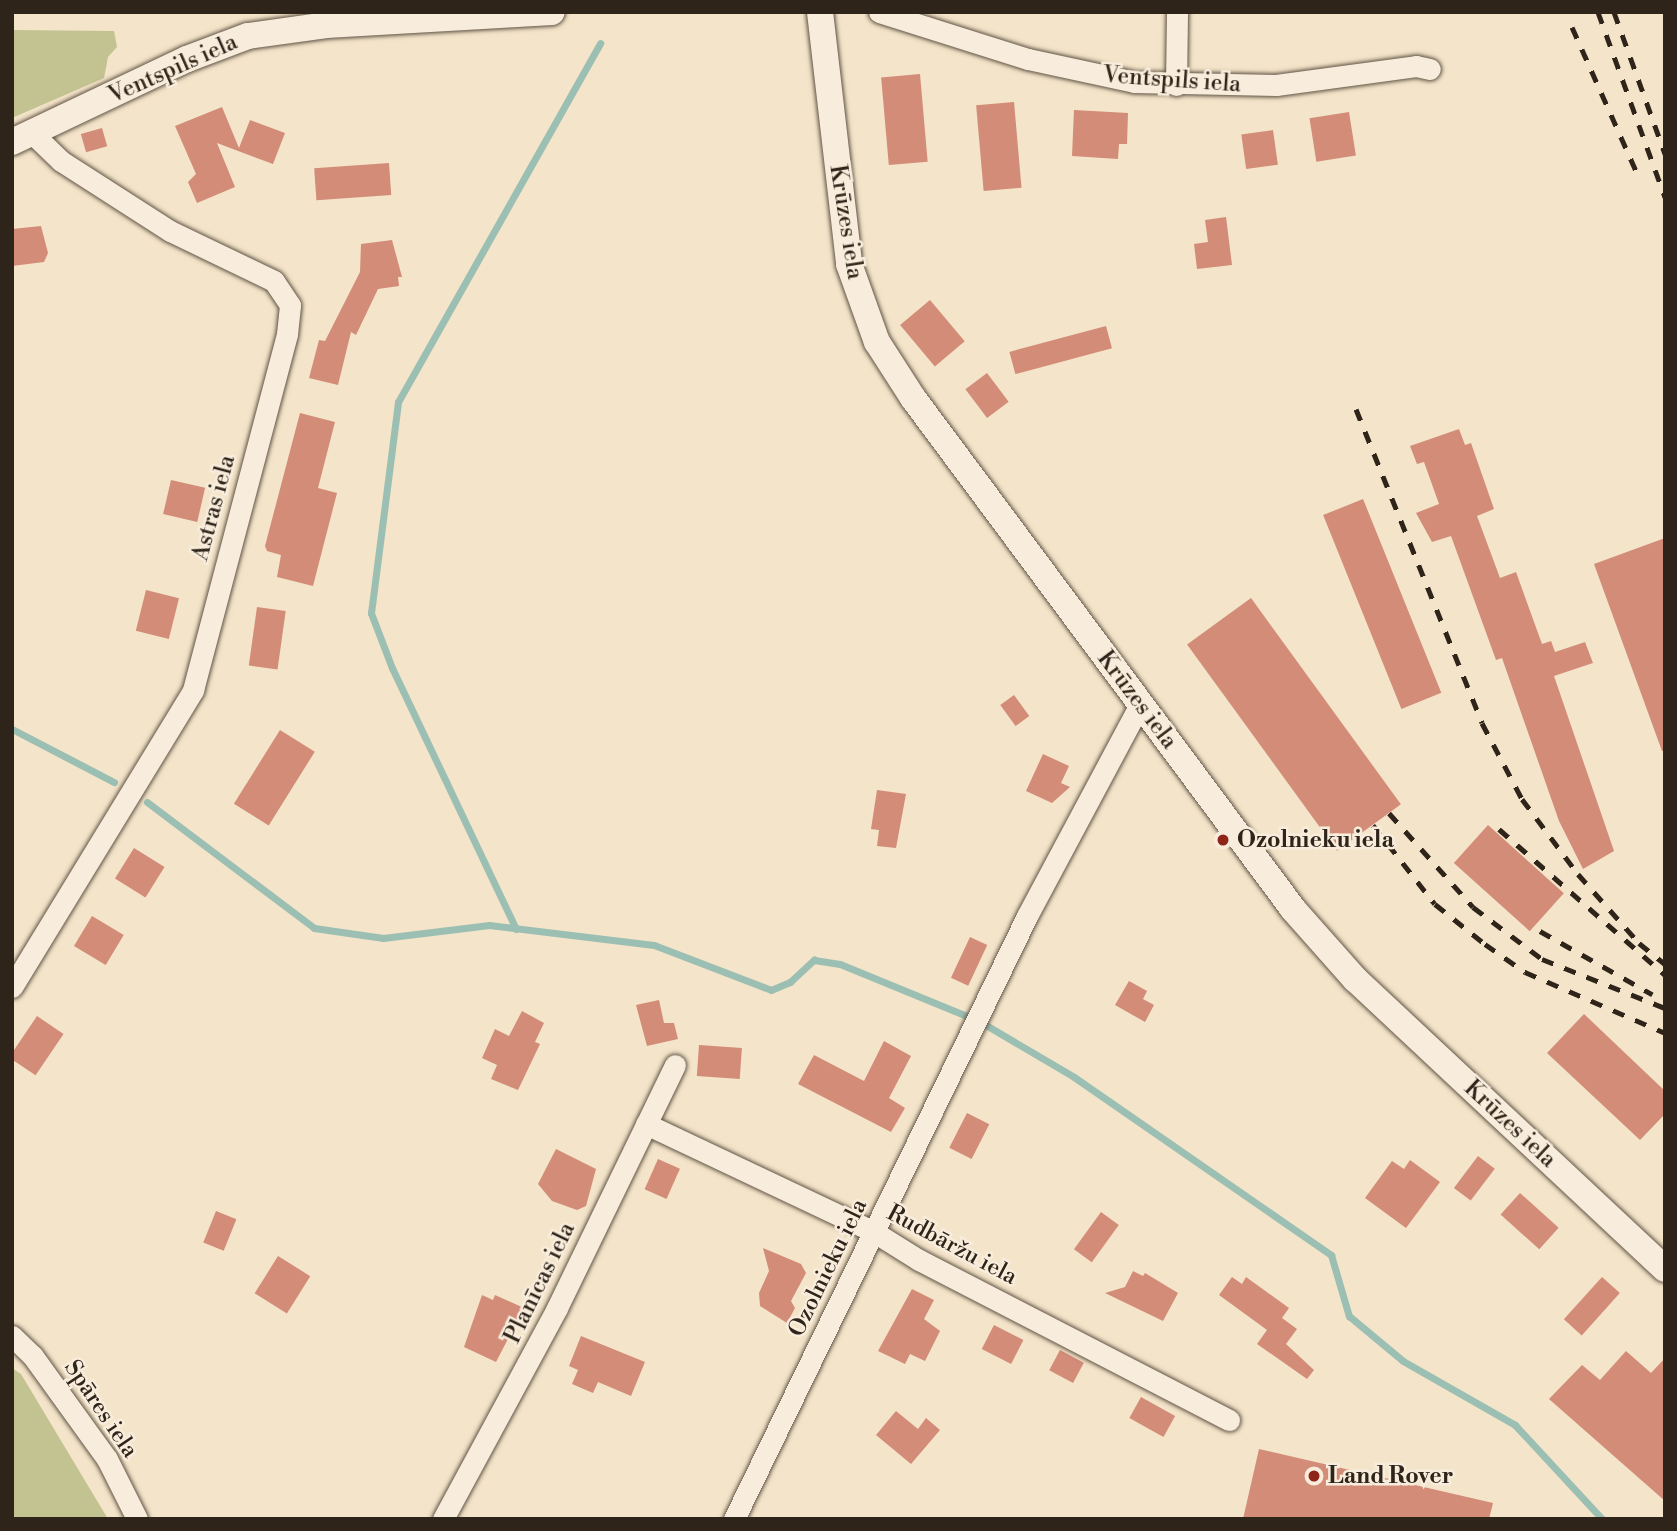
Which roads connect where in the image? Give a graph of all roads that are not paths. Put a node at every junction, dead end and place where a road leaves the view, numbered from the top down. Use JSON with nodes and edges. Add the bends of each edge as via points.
{"nodes":[{"id":1,"x":552,"y":12,"type":"edge"},
{"id":2,"x":820,"y":12,"type":"edge"},
{"id":3,"x":879,"y":12,"type":"edge"},
{"id":4,"x":1177,"y":12,"type":"edge"},
{"id":5,"x":1430,"y":69,"type":"dead end"},
{"id":6,"x":1175,"y":85,"type":"junction"},
{"id":7,"x":23,"y":138,"type":"edge"},
{"id":8,"x":1140,"y":704,"type":"junction"},
{"id":9,"x":13,"y":984,"type":"edge"},
{"id":10,"x":675,"y":1065,"type":"dead end"},
{"id":11,"x":646,"y":1124,"type":"junction"},
{"id":12,"x":874,"y":1232,"type":"junction"},
{"id":13,"x":1665,"y":1269,"type":"edge"},
{"id":14,"x":12,"y":1336,"type":"edge"},
{"id":15,"x":1230,"y":1420,"type":"dead end"},
{"id":16,"x":137,"y":1519,"type":"edge"},
{"id":17,"x":443,"y":1519,"type":"edge"},
{"id":18,"x":734,"y":1519,"type":"edge"}],
"edges":[{"from":1,"to":7,"type":"street","name":"Ventspils iela","via":[[326,25],[248,36],[187,59]]},
{"from":2,"to":8,"type":"street","name":"Krūzes iela","via":[[849,264],[877,342],[913,398]]},
{"from":3,"to":6,"type":"street","name":"Ventspils iela","via":[[1028,59],[1121,80]]},
{"from":4,"to":6,"type":"street"},
{"from":5,"to":6,"type":"street","name":"Ventspils iela","via":[[1405,67],[1276,85]]},
{"from":7,"to":9,"type":"street","name":"Astras iela","via":[[170,231],[274,281],[290,305],[287,334],[193,690]]},
{"from":8,"to":12,"type":"street","name":"Ozolnieku iela","via":[[1027,916]]},
{"from":8,"to":13,"type":"street","name":"Krūzes iela","via":[[1293,909],[1355,979]]},
{"from":10,"to":11,"type":"street","name":"Planīcas iela"},
{"from":11,"to":12,"type":"street","name":"Rudbāržu iela"},
{"from":11,"to":17,"type":"street","name":"Planīcas iela","via":[[524,1373]]},
{"from":12,"to":15,"type":"street","name":"Rudbāržu iela","via":[[919,1260]]},
{"from":12,"to":18,"type":"street","name":"Ozolnieku iela"},
{"from":14,"to":16,"type":"street","name":"Spāres iela","via":[[32,1354],[107,1459]]}]}
